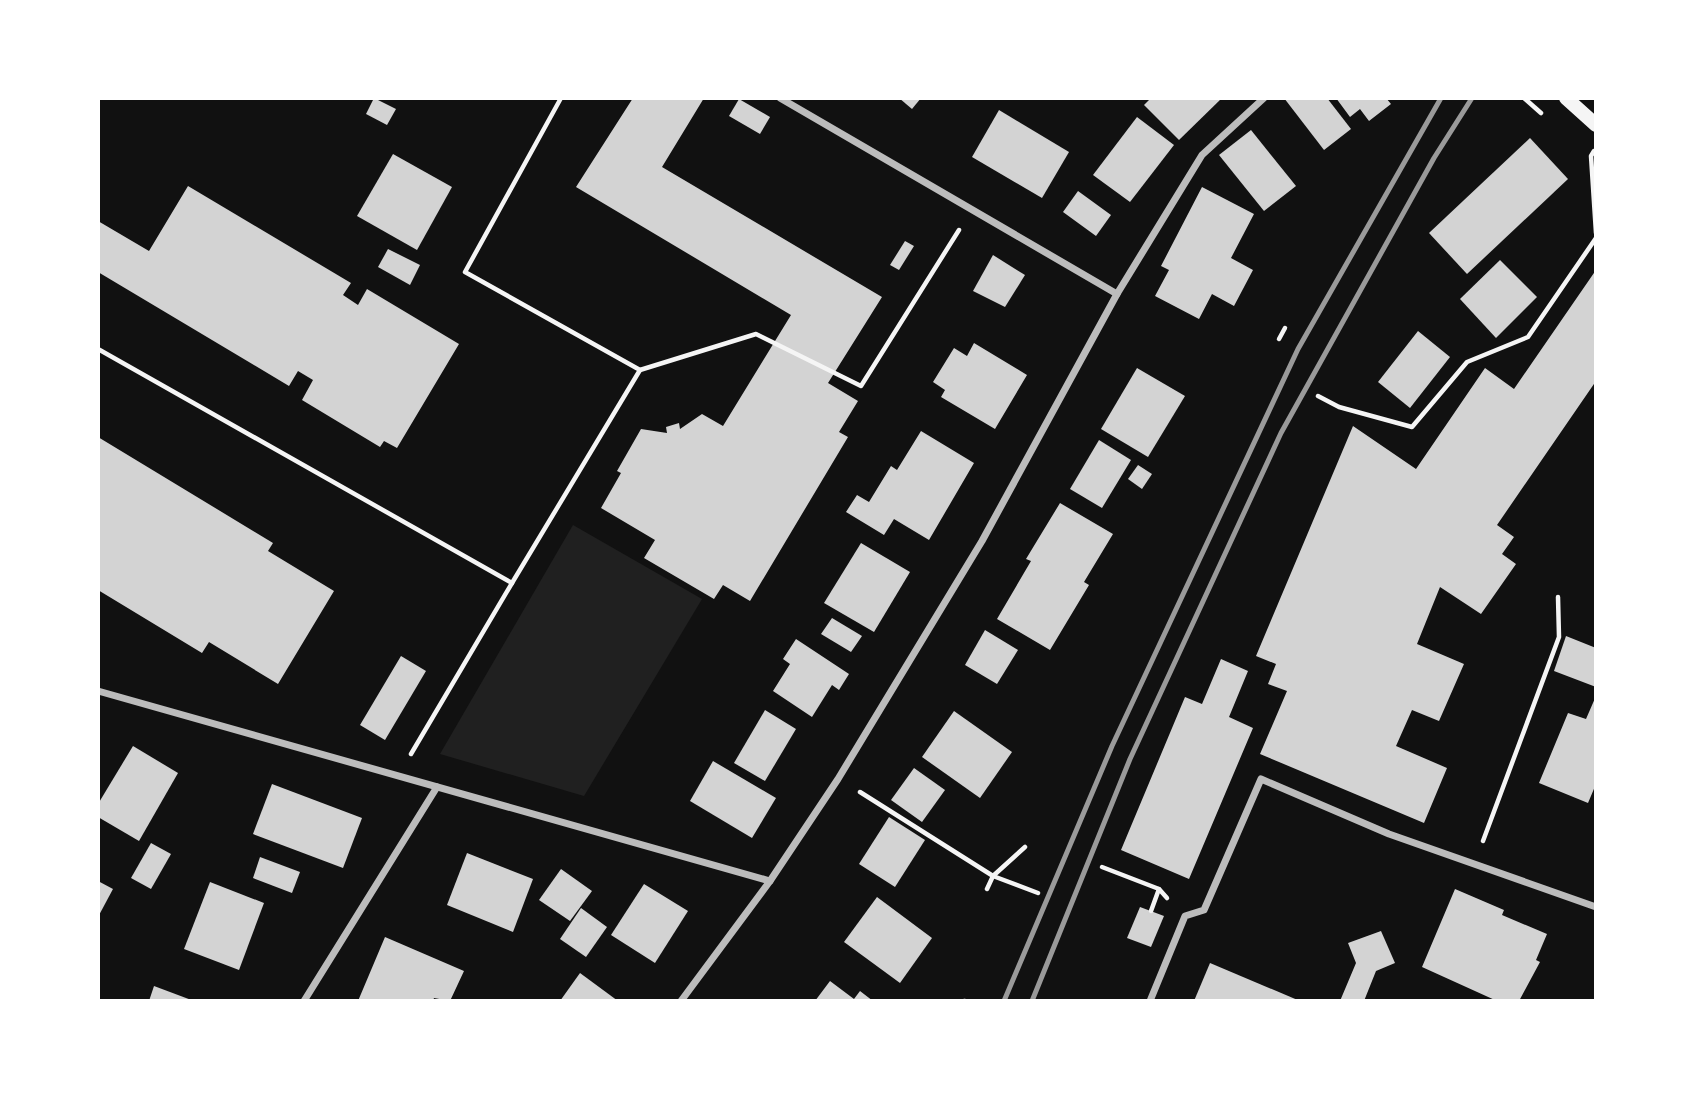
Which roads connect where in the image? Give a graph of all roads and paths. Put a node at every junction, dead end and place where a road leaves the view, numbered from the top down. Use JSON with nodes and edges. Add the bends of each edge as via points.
{"nodes":[{"id":1,"x":561,"y":98,"type":"edge"},
{"id":2,"x":780,"y":98,"type":"edge"},
{"id":3,"x":1264,"y":98,"type":"edge"},
{"id":4,"x":1566,"y":98,"type":"edge"},
{"id":5,"x":1596,"y":125,"type":"edge"},
{"id":6,"x":1596,"y":148,"type":"edge"},
{"id":7,"x":972,"y":209,"type":"junction"},
{"id":8,"x":1596,"y":233,"type":"edge"},
{"id":9,"x":1596,"y":238,"type":"edge"},
{"id":10,"x":1117,"y":294,"type":"junction"},
{"id":11,"x":1285,"y":328,"type":"dead end"},
{"id":12,"x":1279,"y":339,"type":"dead end"},
{"id":13,"x":98,"y":349,"type":"edge"},
{"id":14,"x":640,"y":370,"type":"junction"},
{"id":15,"x":1318,"y":396,"type":"dead end"},
{"id":16,"x":512,"y":583,"type":"junction"},
{"id":17,"x":1559,"y":597,"type":"dead end"},
{"id":18,"x":98,"y":691,"type":"edge"},
{"id":19,"x":398,"y":777,"type":"junction"},
{"id":20,"x":838,"y":779,"type":"junction"},
{"id":21,"x":437,"y":788,"type":"junction"},
{"id":22,"x":1025,"y":847,"type":"dead end"},
{"id":23,"x":1474,"y":865,"type":"junction"},
{"id":24,"x":1102,"y":867,"type":"dead end"},
{"id":25,"x":993,"y":876,"type":"junction"},
{"id":26,"x":770,"y":881,"type":"junction"},
{"id":27,"x":1152,"y":886,"type":"dead end"},
{"id":28,"x":987,"y":889,"type":"dead end"},
{"id":29,"x":1159,"y":890,"type":"dead end"},
{"id":30,"x":1038,"y":894,"type":"dead end"},
{"id":31,"x":1596,"y":907,"type":"edge"},
{"id":32,"x":1151,"y":911,"type":"dead end"},
{"id":33,"x":304,"y":1001,"type":"edge"},
{"id":34,"x":681,"y":1001,"type":"edge"},
{"id":35,"x":1150,"y":1001,"type":"edge"}],
"edges":[{"from":1,"to":14,"type":"path","via":[[464,272]]},
{"from":2,"to":7,"type":"street"},
{"from":3,"to":10,"type":"street","via":[[1202,155]]},
{"from":4,"to":5,"type":"main road"},
{"from":6,"to":8,"type":"path","via":[[1591,156]]},
{"from":7,"to":10,"type":"street"},
{"from":7,"to":14,"type":"path","via":[[861,386],[757,334]]},
{"from":9,"to":15,"type":"path","via":[[1528,337],[1467,362],[1412,427],[1339,407]]},
{"from":10,"to":20,"type":"street","via":[[982,541]]},
{"from":11,"to":12,"type":"path"},
{"from":13,"to":16,"type":"path"},
{"from":14,"to":16,"type":"path"},
{"from":16,"to":19,"type":"path"},
{"from":17,"to":23,"type":"path","via":[[1559,637]]},
{"from":18,"to":19,"type":"street"},
{"from":19,"to":21,"type":"street"},
{"from":20,"to":25,"type":"path"},
{"from":20,"to":26,"type":"street"},
{"from":21,"to":26,"type":"street"},
{"from":21,"to":33,"type":"street"},
{"from":22,"to":25,"type":"path"},
{"from":23,"to":31,"type":"street"},
{"from":23,"to":35,"type":"street","via":[[1261,779],[1204,910],[1185,916]]},
{"from":24,"to":27,"type":"path"},
{"from":25,"to":28,"type":"path"},
{"from":25,"to":30,"type":"path"},
{"from":26,"to":34,"type":"street"},
{"from":29,"to":32,"type":"path"}]}
